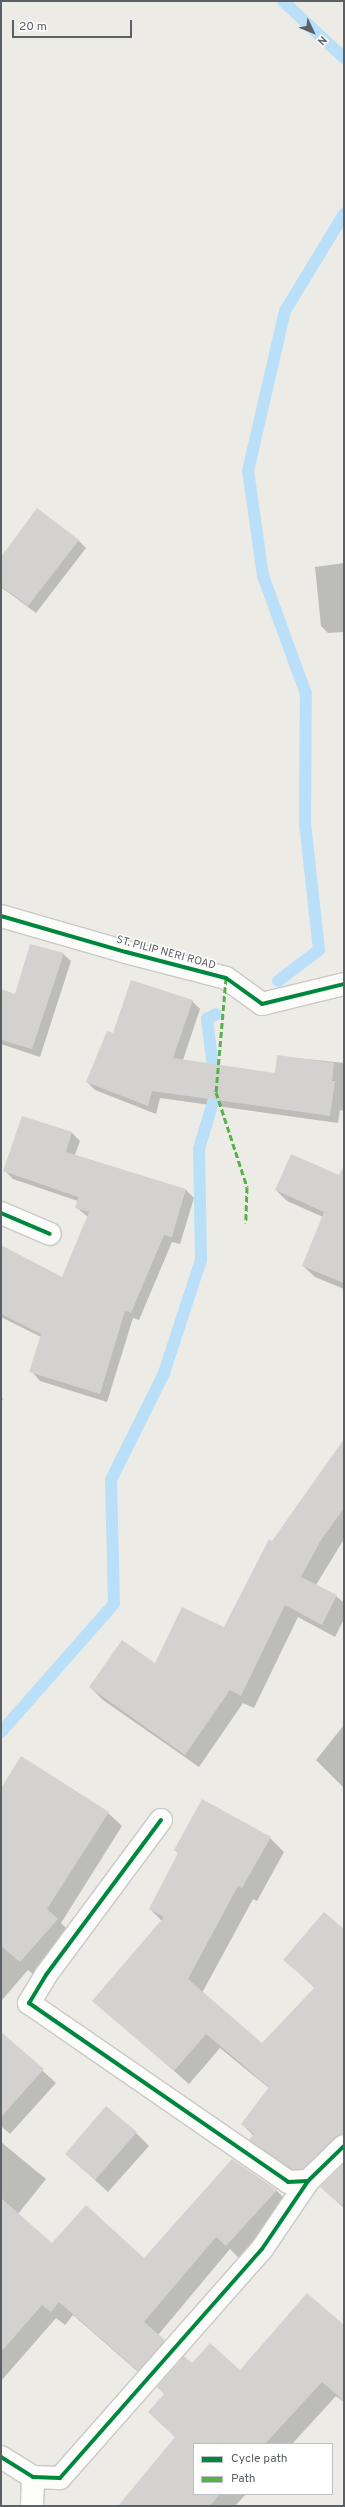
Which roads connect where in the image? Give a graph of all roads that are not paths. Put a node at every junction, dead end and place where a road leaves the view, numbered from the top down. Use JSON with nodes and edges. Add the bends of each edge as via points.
{"nodes":[{"id":1,"x":1,"y":916,"type":"edge"},
{"id":2,"x":344,"y":984,"type":"edge"},
{"id":3,"x":1,"y":1213,"type":"edge"},
{"id":4,"x":50,"y":1234,"type":"dead end"},
{"id":5,"x":161,"y":1820,"type":"dead end"},
{"id":6,"x":344,"y":2146,"type":"edge"},
{"id":7,"x":308,"y":2181,"type":"junction"},
{"id":8,"x":1,"y":2457,"type":"edge"},
{"id":9,"x":33,"y":2477,"type":"junction"},
{"id":10,"x":32,"y":2506,"type":"edge"}],
"edges":[{"from":1,"to":2,"type":"street","name":"ST. PILIP NERI ROAD","via":[[226,978],[262,1004]]},
{"from":3,"to":4,"type":"street"},
{"from":5,"to":7,"type":"street","via":[[46,1975],[29,2003],[288,2182]]},
{"from":6,"to":7,"type":"street"},
{"from":7,"to":9,"type":"street","via":[[262,2250],[60,2478]]},
{"from":8,"to":9,"type":"street"},
{"from":9,"to":10,"type":"street"}]}
